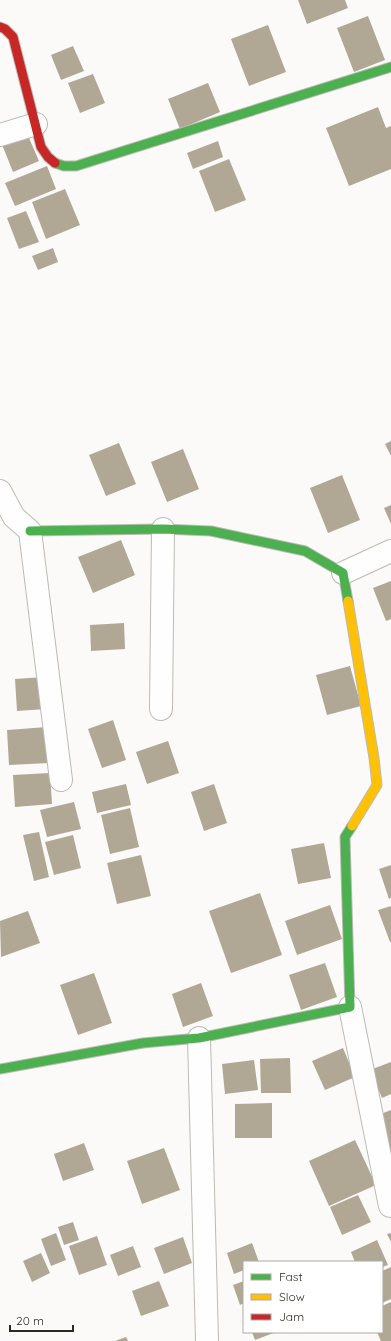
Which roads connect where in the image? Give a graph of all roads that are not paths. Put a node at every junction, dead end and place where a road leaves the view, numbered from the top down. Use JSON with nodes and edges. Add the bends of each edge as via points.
{"nodes":[{"id":1,"x":0,"y":27,"type":"edge"},
{"id":2,"x":391,"y":67,"type":"edge"},
{"id":3,"x":36,"y":124,"type":"junction"},
{"id":4,"x":0,"y":134,"type":"edge"},
{"id":5,"x":0,"y":491,"type":"edge"},
{"id":6,"x":163,"y":529,"type":"junction"},
{"id":7,"x":30,"y":531,"type":"junction"},
{"id":8,"x":391,"y":551,"type":"edge"},
{"id":9,"x":343,"y":573,"type":"junction"},
{"id":10,"x":161,"y":709,"type":"dead end"},
{"id":11,"x":61,"y":780,"type":"dead end"},
{"id":12,"x":350,"y":1007,"type":"junction"},
{"id":13,"x":199,"y":1038,"type":"junction"},
{"id":14,"x":0,"y":1068,"type":"edge"},
{"id":15,"x":391,"y":1206,"type":"edge"},
{"id":16,"x":207,"y":1341,"type":"edge"}],
"edges":[{"from":1,"to":3,"type":"street","via":[[12,37]]},
{"from":2,"to":3,"type":"street","via":[[76,166],[64,167],[50,161],[41,147]]},
{"from":3,"to":4,"type":"street"},
{"from":5,"to":7,"type":"street","via":[[14,517]]},
{"from":6,"to":7,"type":"street"},
{"from":6,"to":9,"type":"street","via":[[211,531],[305,551]]},
{"from":6,"to":10,"type":"street"},
{"from":7,"to":11,"type":"street"},
{"from":8,"to":9,"type":"street"},
{"from":9,"to":12,"type":"street","via":[[377,785],[345,837]]},
{"from":12,"to":13,"type":"street"},
{"from":12,"to":15,"type":"street"},
{"from":13,"to":14,"type":"street","via":[[143,1043]]},
{"from":13,"to":16,"type":"street"}]}
